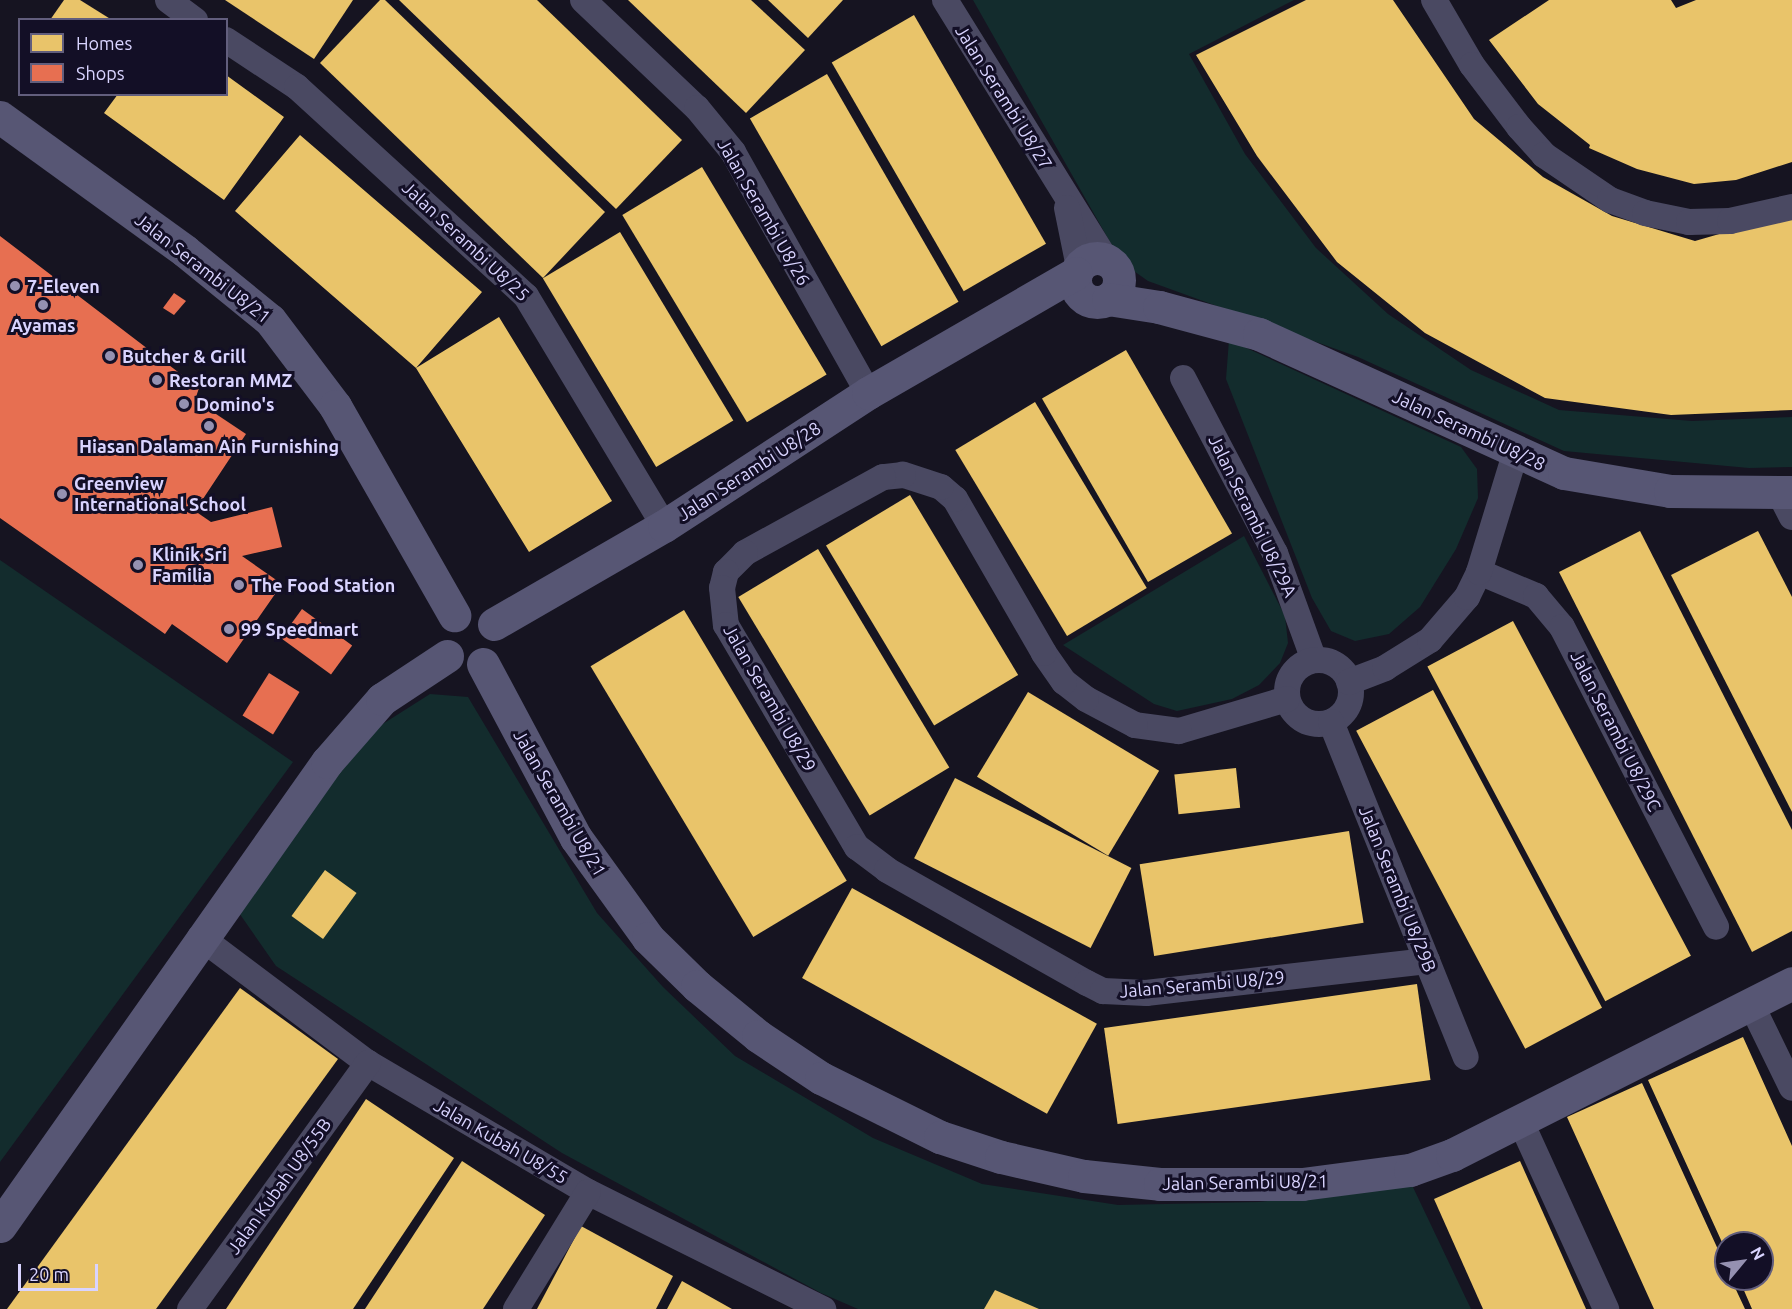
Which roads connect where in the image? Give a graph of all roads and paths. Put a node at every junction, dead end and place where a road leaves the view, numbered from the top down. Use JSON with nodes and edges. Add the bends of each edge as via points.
{"nodes":[{"id":1,"x":168,"y":0,"type":"edge"},
{"id":2,"x":583,"y":0,"type":"edge"},
{"id":3,"x":945,"y":0,"type":"edge"},
{"id":4,"x":1434,"y":0,"type":"edge"},
{"id":5,"x":192,"y":18,"type":"edge"},
{"id":6,"x":228,"y":41,"type":"edge"},
{"id":7,"x":0,"y":117,"type":"edge"},
{"id":8,"x":1792,"y":207,"type":"edge"},
{"id":9,"x":1095,"y":279,"type":"junction"},
{"id":10,"x":1182,"y":378,"type":"dead end"},
{"id":11,"x":868,"y":393,"type":"junction"},
{"id":12,"x":1516,"y":452,"type":"junction"},
{"id":13,"x":1788,"y":501,"type":"edge"},
{"id":14,"x":664,"y":526,"type":"junction"},
{"id":15,"x":1479,"y":572,"type":"junction"},
{"id":16,"x":454,"y":615,"type":"junction"},
{"id":17,"x":494,"y":624,"type":"junction"},
{"id":18,"x":447,"y":656,"type":"junction"},
{"id":19,"x":1314,"y":660,"type":"junction"},
{"id":20,"x":483,"y":664,"type":"junction"},
{"id":21,"x":1349,"y":682,"type":"junction"},
{"id":22,"x":1287,"y":699,"type":"junction"},
{"id":23,"x":1331,"y":722,"type":"junction"},
{"id":24,"x":1716,"y":927,"type":"dead end"},
{"id":25,"x":201,"y":937,"type":"junction"},
{"id":26,"x":1427,"y":961,"type":"junction"},
{"id":27,"x":1792,"y":983,"type":"edge"},
{"id":28,"x":1751,"y":1004,"type":"junction"},
{"id":29,"x":1466,"y":1057,"type":"dead end"},
{"id":30,"x":368,"y":1063,"type":"junction"},
{"id":31,"x":1792,"y":1088,"type":"edge"},
{"id":32,"x":1520,"y":1120,"type":"junction"},
{"id":33,"x":588,"y":1192,"type":"junction"},
{"id":34,"x":0,"y":1226,"type":"edge"},
{"id":35,"x":811,"y":1307,"type":"edge"},
{"id":36,"x":190,"y":1309,"type":"edge"},
{"id":37,"x":516,"y":1309,"type":"edge"},
{"id":38,"x":1606,"y":1309,"type":"edge"}],
"edges":[{"from":1,"to":5,"type":"street"},
{"from":2,"to":11,"type":"street","name":"Jalan Serambi U8/26","via":[[697,108],[727,145]]},
{"from":3,"to":9,"type":"street","name":"Jalan Serambi U8/27","via":[[1064,193]]},
{"from":4,"to":8,"type":"street","via":[[1472,65],[1519,127],[1544,155],[1610,200],[1645,213],[1689,222],[1730,221]]},
{"from":6,"to":14,"type":"street","name":"Jalan Serambi U8/25","via":[[297,87],[526,296]]},
{"from":7,"to":16,"type":"street","name":"Jalan Serambi U8/21","via":[[185,251],[270,320],[335,406]]},
{"from":9,"to":11,"type":"street","name":"Jalan Serambi U8/28","via":[[1002,314]]},
{"from":9,"to":12,"type":"street","name":"Jalan Serambi U8/28","via":[[1159,307],[1259,334]]},
{"from":10,"to":19,"type":"street","name":"Jalan Serambi U8/29A","via":[[1275,553]]},
{"from":11,"to":14,"type":"street","name":"Jalan Serambi U8/28"},
{"from":12,"to":13,"type":"street","name":"Jalan Serambi U8/28","via":[[1564,473],[1627,486]]},
{"from":12,"to":15,"type":"street"},
{"from":14,"to":17,"type":"street","name":"Jalan Serambi U8/28"},
{"from":15,"to":21,"type":"street","via":[[1467,597],[1430,640],[1385,668]]},
{"from":15,"to":24,"type":"street","name":"Jalan Serambi U8/29C","via":[[1536,596],[1562,627]]},
{"from":16,"to":17,"type":"street","via":[[471,610]]},
{"from":16,"to":18,"type":"street","via":[[447,621],[441,639]]},
{"from":17,"to":20,"type":"street","via":[[497,642]]},
{"from":18,"to":20,"type":"street","via":[[463,667]]},
{"from":18,"to":25,"type":"street","via":[[410,677],[359,722]]},
{"from":19,"to":21,"type":"street","via":[[1340,667]]},
{"from":19,"to":22,"type":"street","via":[[1304,663],[1289,678]]},
{"from":20,"to":32,"type":"street","name":"Jalan Serambi U8/21","via":[[576,838],[648,938],[697,986],[758,1036],[821,1078],[931,1133],[1001,1157],[1084,1176],[1229,1186],[1338,1181],[1410,1170],[1452,1155]]},
{"from":21,"to":23,"type":"street","via":[[1350,701]]},
{"from":22,"to":23,"type":"street","via":[[1304,721]]},
{"from":22,"to":26,"type":"street","name":"Jalan Serambi U8/29","via":[[1179,731],[1135,725],[1086,699],[1064,682],[1044,653],[955,499],[941,487],[903,475],[883,477],[745,553],[726,572],[722,588],[722,606],[732,635],[857,847],[887,870],[1087,983],[1103,991],[1146,993]]},
{"from":23,"to":26,"type":"street","name":"Jalan Serambi U8/29B"},
{"from":25,"to":30,"type":"street","name":"Jalan Kubah U8/55"},
{"from":25,"to":34,"type":"street"},
{"from":26,"to":29,"type":"street","name":"Jalan Serambi U8/29B"},
{"from":27,"to":28,"type":"street","name":"Jalan Serambi U8/21"},
{"from":28,"to":31,"type":"street"},
{"from":28,"to":32,"type":"street","name":"Jalan Serambi U8/21"},
{"from":30,"to":33,"type":"street","name":"Jalan Kubah U8/55"},
{"from":30,"to":36,"type":"street","name":"Jalan Kubah U8/55B"},
{"from":32,"to":38,"type":"street"},
{"from":33,"to":35,"type":"street","name":"Jalan Kubah U8/55"},
{"from":33,"to":37,"type":"street"}]}
